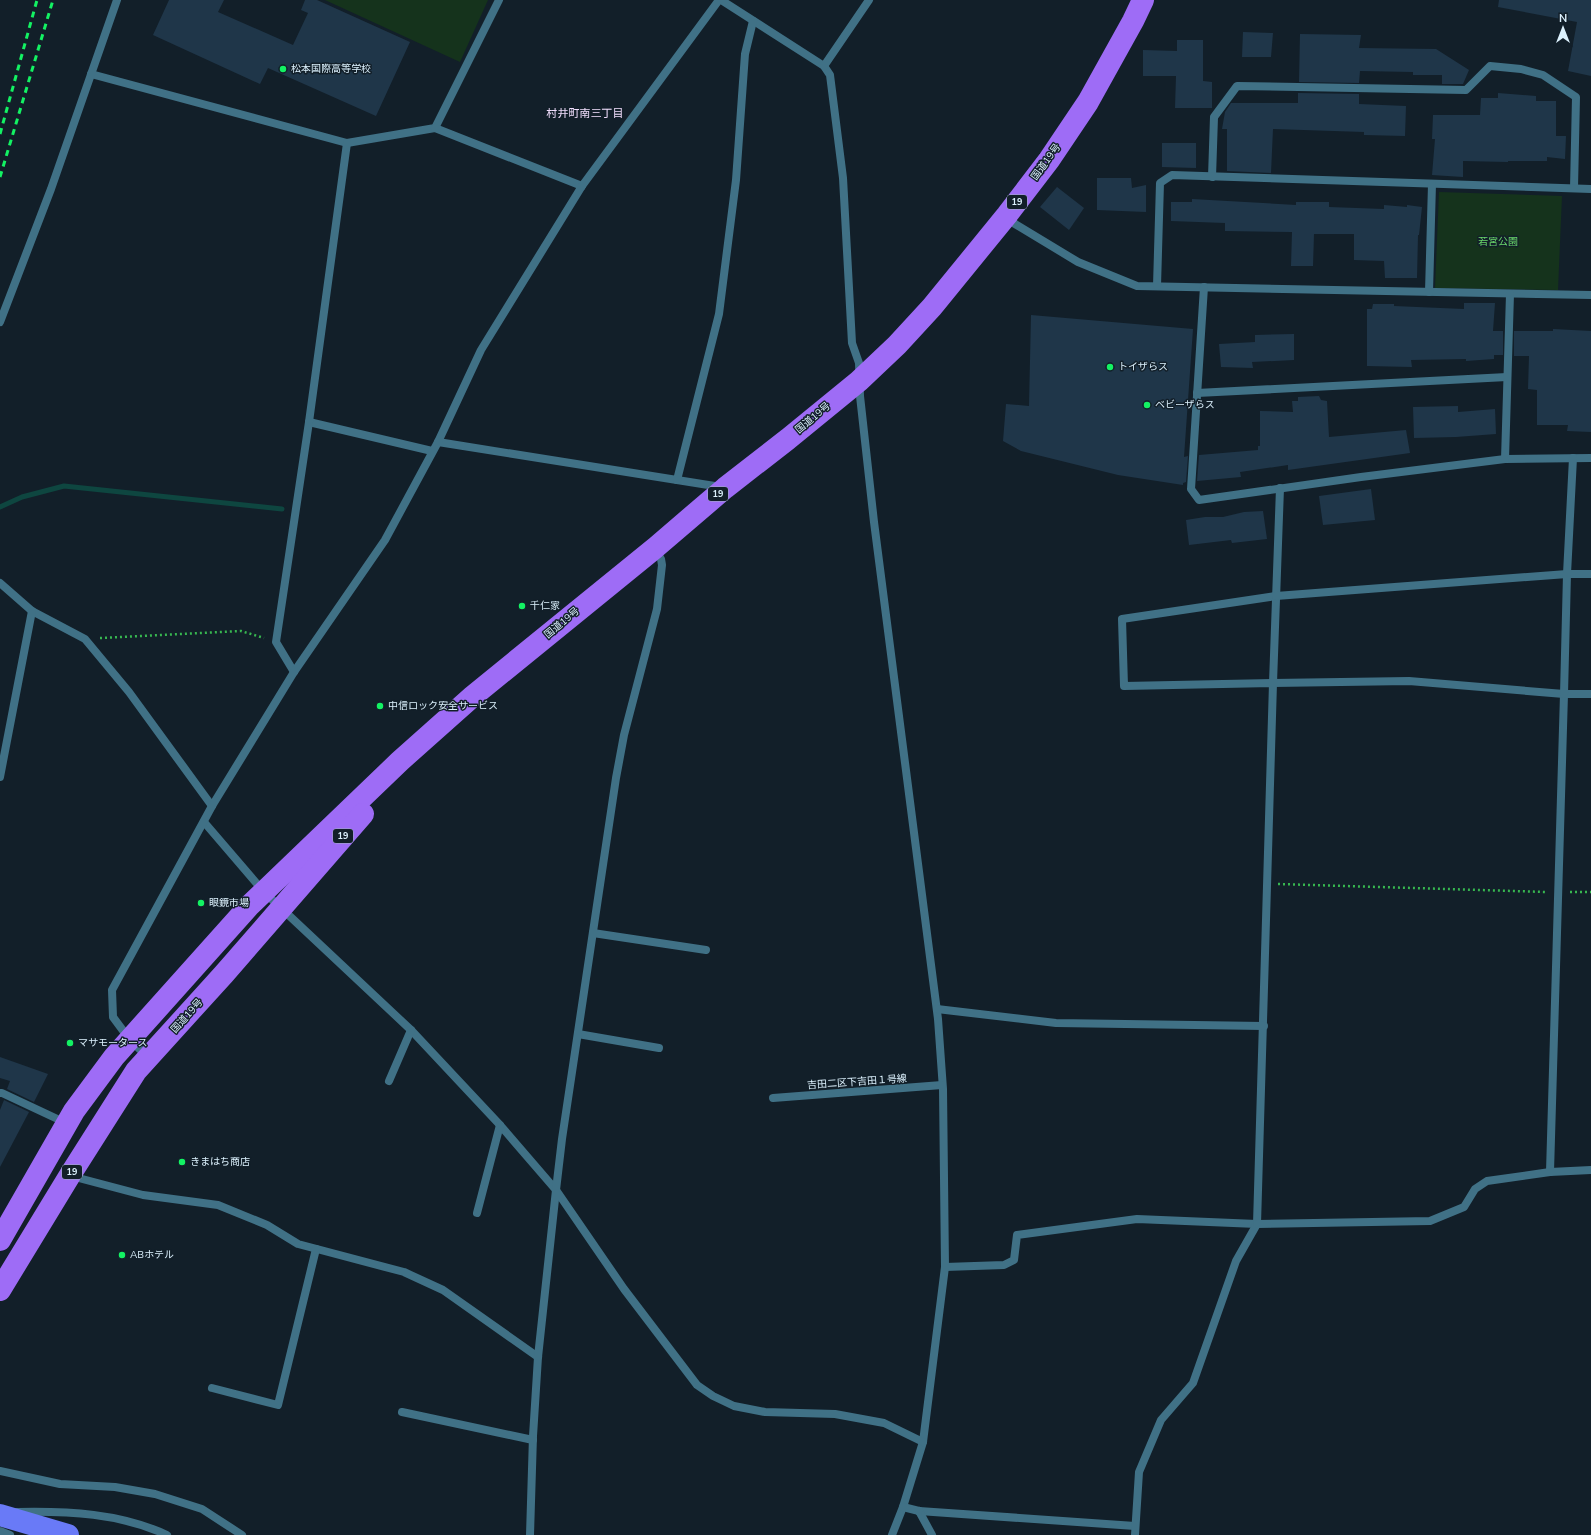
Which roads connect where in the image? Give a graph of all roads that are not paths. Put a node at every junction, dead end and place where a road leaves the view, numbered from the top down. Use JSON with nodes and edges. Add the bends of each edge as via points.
{"nodes":[{"id":1,"x":117,"y":0,"type":"edge"},
{"id":2,"x":499,"y":0,"type":"edge"},
{"id":3,"x":720,"y":0,"type":"edge"},
{"id":4,"x":869,"y":0,"type":"edge"},
{"id":5,"x":1143,"y":0,"type":"edge"},
{"id":6,"x":753,"y":21,"type":"junction"},
{"id":7,"x":824,"y":66,"type":"junction"},
{"id":8,"x":91,"y":74,"type":"junction"},
{"id":9,"x":436,"y":128,"type":"junction"},
{"id":10,"x":347,"y":143,"type":"junction"},
{"id":11,"x":1212,"y":177,"type":"junction"},
{"id":12,"x":1432,"y":184,"type":"junction"},
{"id":13,"x":582,"y":186,"type":"junction"},
{"id":14,"x":1574,"y":188,"type":"junction"},
{"id":15,"x":1591,"y":189,"type":"edge"},
{"id":16,"x":1007,"y":215,"type":"junction"},
{"id":17,"x":1157,"y":286,"type":"junction"},
{"id":18,"x":1204,"y":287,"type":"junction"},
{"id":19,"x":1429,"y":292,"type":"junction"},
{"id":20,"x":1510,"y":294,"type":"junction"},
{"id":21,"x":1591,"y":296,"type":"edge"},
{"id":22,"x":0,"y":322,"type":"edge"},
{"id":23,"x":1507,"y":377,"type":"junction"},
{"id":24,"x":859,"y":381,"type":"junction"},
{"id":25,"x":1197,"y":393,"type":"junction"},
{"id":26,"x":309,"y":422,"type":"junction"},
{"id":27,"x":438,"y":442,"type":"junction"},
{"id":28,"x":432,"y":451,"type":"junction"},
{"id":29,"x":1573,"y":458,"type":"junction"},
{"id":30,"x":1591,"y":458,"type":"edge"},
{"id":31,"x":1505,"y":459,"type":"junction"},
{"id":32,"x":677,"y":480,"type":"junction"},
{"id":33,"x":725,"y":488,"type":"junction"},
{"id":34,"x":1280,"y":488,"type":"junction"},
{"id":35,"x":655,"y":548,"type":"junction"},
{"id":36,"x":1567,"y":574,"type":"junction"},
{"id":37,"x":1591,"y":574,"type":"edge"},
{"id":38,"x":0,"y":583,"type":"edge"},
{"id":39,"x":1276,"y":596,"type":"junction"},
{"id":40,"x":32,"y":611,"type":"junction"},
{"id":41,"x":294,"y":672,"type":"junction"},
{"id":42,"x":1273,"y":684,"type":"junction"},
{"id":43,"x":1564,"y":694,"type":"junction"},
{"id":44,"x":1591,"y":694,"type":"edge"},
{"id":45,"x":3,"y":743,"type":"edge"},
{"id":46,"x":400,"y":761,"type":"junction"},
{"id":47,"x":0,"y":777,"type":"edge"},
{"id":48,"x":212,"y":806,"type":"junction"},
{"id":49,"x":204,"y":822,"type":"junction"},
{"id":50,"x":264,"y":892,"type":"junction"},
{"id":51,"x":281,"y":907,"type":"junction"},
{"id":52,"x":593,"y":933,"type":"junction"},
{"id":53,"x":706,"y":950,"type":"dead end"},
{"id":54,"x":937,"y":1009,"type":"junction"},
{"id":55,"x":1264,"y":1026,"type":"junction"},
{"id":56,"x":411,"y":1030,"type":"junction"},
{"id":57,"x":578,"y":1034,"type":"junction"},
{"id":58,"x":130,"y":1040,"type":"junction"},
{"id":59,"x":659,"y":1048,"type":"dead end"},
{"id":60,"x":149,"y":1058,"type":"junction"},
{"id":61,"x":389,"y":1080,"type":"dead end"},
{"id":62,"x":942,"y":1085,"type":"junction"},
{"id":63,"x":0,"y":1093,"type":"edge"},
{"id":64,"x":774,"y":1098,"type":"dead end"},
{"id":65,"x":67,"y":1124,"type":"junction"},
{"id":66,"x":500,"y":1125,"type":"junction"},
{"id":67,"x":1591,"y":1170,"type":"edge"},
{"id":68,"x":1550,"y":1172,"type":"junction"},
{"id":69,"x":70,"y":1175,"type":"junction"},
{"id":70,"x":556,"y":1190,"type":"junction"},
{"id":71,"x":477,"y":1213,"type":"dead end"},
{"id":72,"x":1257,"y":1224,"type":"junction"},
{"id":73,"x":0,"y":1240,"type":"edge"},
{"id":74,"x":316,"y":1249,"type":"junction"},
{"id":75,"x":945,"y":1266,"type":"junction"},
{"id":76,"x":0,"y":1290,"type":"edge"},
{"id":77,"x":538,"y":1357,"type":"junction"},
{"id":78,"x":212,"y":1388,"type":"dead end"},
{"id":79,"x":402,"y":1412,"type":"dead end"},
{"id":80,"x":532,"y":1440,"type":"junction"},
{"id":81,"x":923,"y":1442,"type":"junction"},
{"id":82,"x":0,"y":1471,"type":"edge"},
{"id":83,"x":903,"y":1507,"type":"junction"},
{"id":84,"x":919,"y":1511,"type":"junction"},
{"id":85,"x":0,"y":1512,"type":"edge"},
{"id":86,"x":0,"y":1515,"type":"edge"},
{"id":87,"x":1135,"y":1526,"type":"junction"},
{"id":88,"x":0,"y":1531,"type":"edge"},
{"id":89,"x":10,"y":1535,"type":"edge"},
{"id":90,"x":68,"y":1535,"type":"edge"},
{"id":91,"x":167,"y":1535,"type":"edge"},
{"id":92,"x":242,"y":1535,"type":"edge"},
{"id":93,"x":530,"y":1535,"type":"edge"},
{"id":94,"x":892,"y":1535,"type":"edge"},
{"id":95,"x":932,"y":1535,"type":"edge"},
{"id":96,"x":1135,"y":1535,"type":"edge"}],
"edges":[{"from":1,"to":8,"type":"street"},
{"from":2,"to":9,"type":"street"},
{"from":3,"to":6,"type":"street"},
{"from":3,"to":13,"type":"street"},
{"from":4,"to":7,"type":"street"},
{"from":5,"to":16,"type":"highway","name":"国道19号","number":"19","via":[[1088,102],[1049,160]]},
{"from":6,"to":7,"type":"street"},
{"from":6,"to":32,"type":"street","via":[[745,54],[736,180],[719,314]]},
{"from":7,"to":24,"type":"street","via":[[830,75],[843,178],[852,343],[859,363]]},
{"from":8,"to":10,"type":"street"},
{"from":8,"to":22,"type":"street","via":[[51,189]]},
{"from":9,"to":10,"type":"street"},
{"from":9,"to":13,"type":"street"},
{"from":10,"to":26,"type":"street"},
{"from":11,"to":12,"type":"street"},
{"from":11,"to":14,"type":"street","via":[[1214,117],[1237,86],[1466,90],[1490,66],[1521,69],[1544,75],[1576,97]]},
{"from":11,"to":17,"type":"street","via":[[1172,175],[1160,183]]},
{"from":12,"to":14,"type":"street"},
{"from":12,"to":19,"type":"street"},
{"from":13,"to":27,"type":"street","via":[[481,350]]},
{"from":14,"to":15,"type":"street"},
{"from":16,"to":17,"type":"street","via":[[1015,224],[1078,262],[1137,286]]},
{"from":16,"to":24,"type":"highway","name":"国道19号","number":"19","via":[[932,307]]},
{"from":17,"to":18,"type":"street"},
{"from":18,"to":19,"type":"street"},
{"from":18,"to":25,"type":"street"},
{"from":19,"to":20,"type":"street"},
{"from":20,"to":21,"type":"street"},
{"from":20,"to":23,"type":"street"},
{"from":23,"to":25,"type":"street"},
{"from":23,"to":31,"type":"street"},
{"from":24,"to":33,"type":"highway","name":"国道19号","number":"19"},
{"from":24,"to":54,"type":"street","via":[[874,522]]},
{"from":25,"to":34,"type":"street","via":[[1191,489],[1199,500]]},
{"from":26,"to":28,"type":"street"},
{"from":26,"to":41,"type":"street","via":[[276,642]]},
{"from":27,"to":28,"type":"street"},
{"from":27,"to":32,"type":"street"},
{"from":28,"to":41,"type":"street","via":[[385,540]]},
{"from":29,"to":30,"type":"street"},
{"from":29,"to":31,"type":"street"},
{"from":29,"to":36,"type":"street"},
{"from":31,"to":34,"type":"street"},
{"from":32,"to":33,"type":"street"},
{"from":33,"to":35,"type":"highway","name":"国道19号","number":"19"},
{"from":34,"to":39,"type":"street"},
{"from":35,"to":46,"type":"highway","name":"国道19号","number":"19","via":[[473,696]]},
{"from":35,"to":52,"type":"street","via":[[662,565],[657,608],[624,735]]},
{"from":36,"to":37,"type":"street"},
{"from":36,"to":39,"type":"street"},
{"from":36,"to":43,"type":"street"},
{"from":38,"to":40,"type":"street"},
{"from":39,"to":42,"type":"street"},
{"from":39,"to":42,"type":"street","via":[[1122,619],[1124,686]]},
{"from":40,"to":45,"type":"street"},
{"from":40,"to":48,"type":"street","via":[[85,639],[129,692]]},
{"from":41,"to":48,"type":"street"},
{"from":42,"to":43,"type":"street","via":[[1409,681]]},
{"from":42,"to":55,"type":"street"},
{"from":43,"to":44,"type":"street"},
{"from":43,"to":68,"type":"street"},
{"from":45,"to":47,"type":"street"},
{"from":46,"to":50,"type":"highway","name":"国道19号","number":"19"},
{"from":46,"to":51,"type":"highway","name":"国道19号","number":"19","via":[[374,802]]},
{"from":48,"to":49,"type":"street"},
{"from":49,"to":50,"type":"street"},
{"from":49,"to":58,"type":"street","via":[[112,990],[113,1017]]},
{"from":50,"to":51,"type":"street"},
{"from":50,"to":58,"type":"highway","name":"国道19号","number":"19"},
{"from":51,"to":56,"type":"street"},
{"from":51,"to":60,"type":"highway","name":"国道19号","number":"19"},
{"from":52,"to":53,"type":"street"},
{"from":52,"to":57,"type":"street"},
{"from":54,"to":55,"type":"street","via":[[1056,1023]]},
{"from":54,"to":62,"type":"street"},
{"from":55,"to":72,"type":"street","via":[[1260,1073]]},
{"from":56,"to":61,"type":"street"},
{"from":56,"to":66,"type":"street"},
{"from":57,"to":59,"type":"street"},
{"from":57,"to":70,"type":"street"},
{"from":58,"to":60,"type":"street"},
{"from":58,"to":65,"type":"highway","name":"国道19号","number":"19","via":[[74,1111]]},
{"from":60,"to":69,"type":"highway","name":"国道19号","number":"19","via":[[136,1071]]},
{"from":62,"to":64,"type":"street","name":"吉田二区下吉田１号線"},
{"from":62,"to":75,"type":"street"},
{"from":63,"to":65,"type":"street"},
{"from":65,"to":73,"type":"highway","name":"国道19号","number":"19"},
{"from":66,"to":70,"type":"street"},
{"from":66,"to":71,"type":"street"},
{"from":67,"to":68,"type":"street"},
{"from":68,"to":72,"type":"street","via":[[1487,1181],[1475,1189],[1464,1207],[1430,1221]]},
{"from":69,"to":74,"type":"street","via":[[143,1195],[218,1205],[267,1225],[298,1244]]},
{"from":69,"to":76,"type":"highway","name":"国道19号","number":"19"},
{"from":70,"to":77,"type":"street"},
{"from":70,"to":81,"type":"street","via":[[624,1289],[697,1384],[713,1396],[734,1406],[765,1412],[835,1414],[884,1423]]},
{"from":72,"to":75,"type":"street","via":[[1137,1219],[1017,1235],[1014,1260],[1004,1265]]},
{"from":72,"to":87,"type":"street","via":[[1236,1260],[1193,1383],[1161,1420],[1139,1472]]},
{"from":74,"to":77,"type":"street","via":[[404,1272],[443,1290]]},
{"from":74,"to":78,"type":"street","via":[[278,1405]]},
{"from":75,"to":81,"type":"street"},
{"from":77,"to":80,"type":"street"},
{"from":79,"to":80,"type":"street"},
{"from":80,"to":93,"type":"street"},
{"from":81,"to":83,"type":"street"},
{"from":82,"to":92,"type":"street","via":[[60,1484],[115,1487],[155,1494],[202,1509]]},
{"from":83,"to":84,"type":"street"},
{"from":83,"to":94,"type":"street"},
{"from":84,"to":87,"type":"street"},
{"from":84,"to":95,"type":"street"},
{"from":85,"to":91,"type":"street","via":[[94,1514],[126,1521]]},
{"from":86,"to":90,"type":"main road"},
{"from":87,"to":96,"type":"street"},
{"from":88,"to":89,"type":"street"}]}
